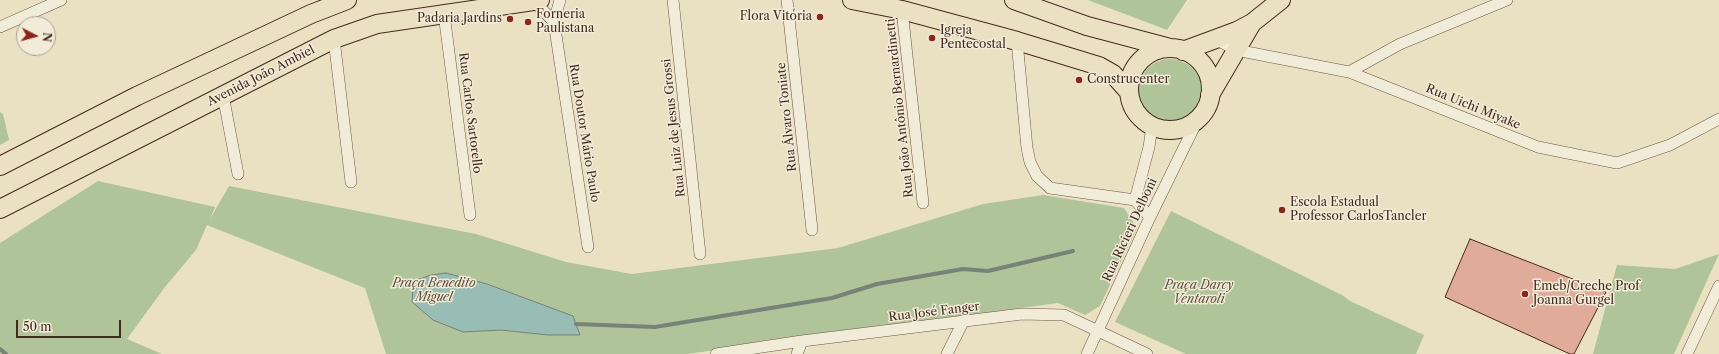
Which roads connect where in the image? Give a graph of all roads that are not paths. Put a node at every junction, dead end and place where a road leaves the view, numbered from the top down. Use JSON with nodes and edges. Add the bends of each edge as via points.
{"nodes":[{"id":1,"x":61,"y":0,"type":"edge"},
{"id":2,"x":347,"y":0,"type":"edge"},
{"id":3,"x":535,"y":0,"type":"edge"},
{"id":4,"x":560,"y":0,"type":"edge"},
{"id":5,"x":673,"y":0,"type":"edge"},
{"id":6,"x":787,"y":0,"type":"edge"},
{"id":7,"x":852,"y":0,"type":"edge"},
{"id":8,"x":1015,"y":0,"type":"edge"},
{"id":9,"x":1281,"y":0,"type":"edge"},
{"id":10,"x":1507,"y":0,"type":"edge"},
{"id":11,"x":902,"y":10,"type":"junction"},
{"id":12,"x":444,"y":14,"type":"junction"},
{"id":13,"x":554,"y":22,"type":"junction"},
{"id":14,"x":1252,"y":23,"type":"junction"},
{"id":15,"x":0,"y":26,"type":"edge"},
{"id":16,"x":334,"y":39,"type":"junction"},
{"id":17,"x":1215,"y":39,"type":"junction"},
{"id":18,"x":1017,"y":41,"type":"junction"},
{"id":19,"x":1177,"y":50,"type":"junction"},
{"id":20,"x":1236,"y":50,"type":"junction"},
{"id":21,"x":1349,"y":72,"type":"junction"},
{"id":22,"x":1129,"y":92,"type":"junction"},
{"id":23,"x":223,"y":95,"type":"junction"},
{"id":24,"x":1210,"y":95,"type":"junction"},
{"id":25,"x":1198,"y":119,"type":"junction"},
{"id":26,"x":1719,"y":119,"type":"edge"},
{"id":27,"x":1152,"y":126,"type":"junction"},
{"id":28,"x":0,"y":166,"type":"edge"},
{"id":29,"x":238,"y":174,"type":"dead end"},
{"id":30,"x":351,"y":182,"type":"dead end"},
{"id":31,"x":1135,"y":200,"type":"junction"},
{"id":32,"x":923,"y":202,"type":"dead end"},
{"id":33,"x":0,"y":209,"type":"edge"},
{"id":34,"x":470,"y":215,"type":"dead end"},
{"id":35,"x":1150,"y":217,"type":"junction"},
{"id":36,"x":812,"y":230,"type":"dead end"},
{"id":37,"x":588,"y":247,"type":"dead end"},
{"id":38,"x":700,"y":254,"type":"dead end"},
{"id":39,"x":1719,"y":286,"type":"edge"},
{"id":40,"x":963,"y":322,"type":"junction"},
{"id":41,"x":1097,"y":331,"type":"junction"},
{"id":42,"x":802,"y":341,"type":"junction"},
{"id":43,"x":716,"y":354,"type":"edge"},
{"id":44,"x":797,"y":354,"type":"edge"},
{"id":45,"x":947,"y":354,"type":"edge"},
{"id":46,"x":1087,"y":354,"type":"edge"},
{"id":47,"x":1147,"y":354,"type":"edge"},
{"id":48,"x":1687,"y":354,"type":"edge"}],
"edges":[{"from":1,"to":15,"type":"street"},
{"from":2,"to":28,"type":"main road","via":[[311,14],[137,96]]},
{"from":3,"to":12,"type":"main road","name":"Avenida João Ambiel"},
{"from":3,"to":13,"type":"street"},
{"from":4,"to":13,"type":"street","name":"Rua Doutor Mário Paulo"},
{"from":5,"to":38,"type":"street","name":"Rua Luiz de Jesus Grossi"},
{"from":6,"to":36,"type":"street","name":"Rua Álvaro Toniate"},
{"from":7,"to":11,"type":"main road"},
{"from":8,"to":19,"type":"main road","via":[[1087,26]]},
{"from":9,"to":14,"type":"main road"},
{"from":10,"to":21,"type":"street","via":[[1400,44]]},
{"from":11,"to":18,"type":"main road"},
{"from":11,"to":32,"type":"street","name":"Rua João Antônio Bernardinetti"},
{"from":12,"to":16,"type":"main road","name":"Avenida João Ambiel","via":[[377,24]]},
{"from":12,"to":34,"type":"street","name":"Rua Carlos Sartorello"},
{"from":13,"to":37,"type":"street","name":"Rua Doutor Mário Paulo"},
{"from":14,"to":17,"type":"main road"},
{"from":14,"to":20,"type":"main road"},
{"from":16,"to":23,"type":"main road","name":"Avenida João Ambiel"},
{"from":16,"to":30,"type":"street"},
{"from":17,"to":19,"type":"main road"},
{"from":17,"to":20,"type":"street","name":"Rua Uichi Miyake"},
{"from":18,"to":22,"type":"main road","via":[[1099,66],[1113,74]]},
{"from":18,"to":31,"type":"street","via":[[1026,148],[1037,176],[1050,188]]},
{"from":19,"to":22,"type":"main road","via":[[1157,50],[1145,57],[1136,66],[1130,79]]},
{"from":19,"to":24,"type":"main road","via":[[1196,58],[1205,68],[1210,81]]},
{"from":20,"to":21,"type":"street","name":"Rua Uichi Miyake"},
{"from":20,"to":24,"type":"main road"},
{"from":21,"to":26,"type":"street","name":"Rua Uichi Miyake","via":[[1538,147],[1617,163],[1670,145]]},
{"from":22,"to":27,"type":"main road","via":[[1132,105],[1139,116]]},
{"from":23,"to":29,"type":"street"},
{"from":23,"to":33,"type":"main road","name":"Avenida João Ambiel"},
{"from":24,"to":25,"type":"main road","via":[[1206,108]]},
{"from":25,"to":27,"type":"main road","via":[[1188,126],[1175,130],[1162,130]]},
{"from":25,"to":35,"type":"street","name":"Rua Ricieri Delboni"},
{"from":27,"to":31,"type":"street"},
{"from":31,"to":35,"type":"street"},
{"from":35,"to":41,"type":"street","name":"Rua Ricieri Delboni"},
{"from":39,"to":48,"type":"street"},
{"from":40,"to":41,"type":"street","name":"Rua José Fanger","via":[[1022,314],[1064,315]]},
{"from":40,"to":42,"type":"street","name":"Rua José Fanger"},
{"from":40,"to":45,"type":"street"},
{"from":41,"to":46,"type":"street","name":"Rua Ricieri Delboni"},
{"from":41,"to":47,"type":"street","name":"Rua José Fanger"},
{"from":42,"to":43,"type":"street","name":"Rua José Fanger"},
{"from":42,"to":44,"type":"street"}]}
